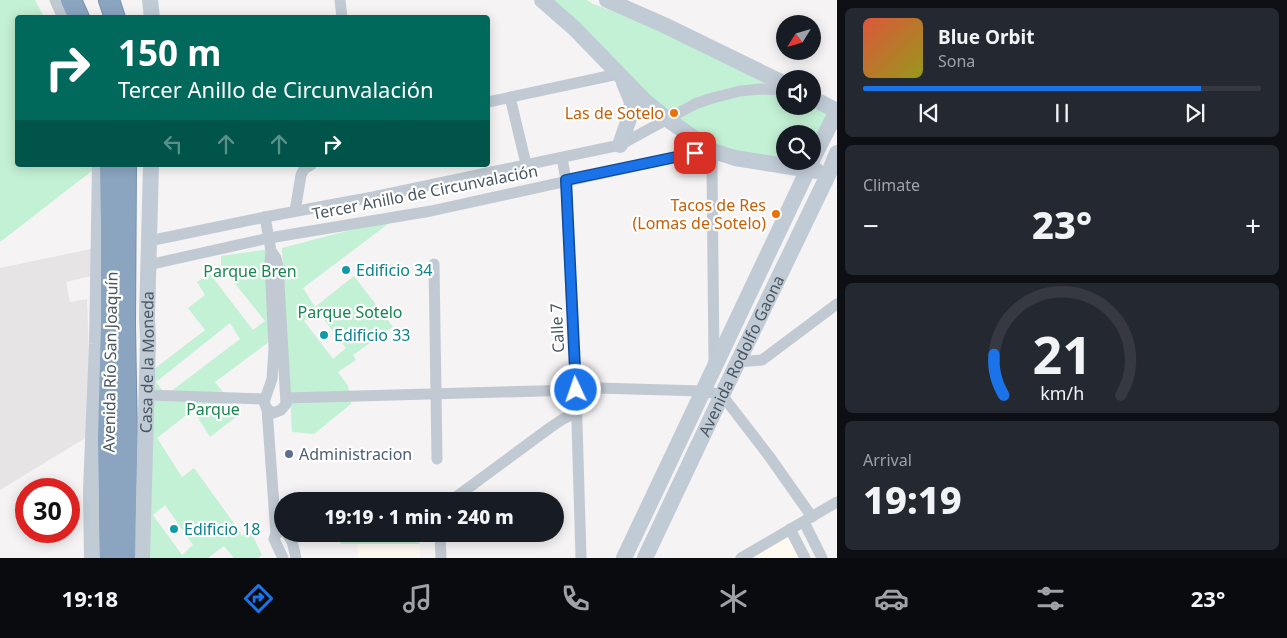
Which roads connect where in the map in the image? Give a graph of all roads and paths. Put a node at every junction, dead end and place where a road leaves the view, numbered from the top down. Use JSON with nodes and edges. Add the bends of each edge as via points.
{"nodes":[{"id":1,"x":55,"y":0,"type":"edge"},
{"id":2,"x":71,"y":0,"type":"edge"},
{"id":3,"x":109,"y":0,"type":"edge"},
{"id":4,"x":340,"y":0,"type":"edge"},
{"id":5,"x":542,"y":0,"type":"edge"},
{"id":6,"x":607,"y":0,"type":"edge"},
{"id":7,"x":62,"y":15,"type":"edge"},
{"id":8,"x":77,"y":15,"type":"edge"},
{"id":9,"x":114,"y":15,"type":"edge"},
{"id":10,"x":342,"y":15,"type":"edge"},
{"id":11,"x":619,"y":75,"type":"junction"},
{"id":12,"x":776,"y":80,"type":"edge"},
{"id":13,"x":776,"y":90,"type":"edge"},
{"id":14,"x":510,"y":97,"type":"junction"},
{"id":15,"x":490,"y":102,"type":"edge"},
{"id":16,"x":821,"y":103,"type":"edge"},
{"id":17,"x":837,"y":111,"type":"edge"},
{"id":18,"x":667,"y":120,"type":"junction"},
{"id":19,"x":821,"y":144,"type":"edge"},
{"id":20,"x":620,"y":145,"type":"junction"},
{"id":21,"x":710,"y":150,"type":"junction"},
{"id":22,"x":837,"y":153,"type":"edge"},
{"id":23,"x":562,"y":158,"type":"junction"},
{"id":24,"x":776,"y":161,"type":"edge"},
{"id":25,"x":526,"y":164,"type":"junction"},
{"id":26,"x":100,"y":167,"type":"edge"},
{"id":27,"x":110,"y":167,"type":"edge"},
{"id":28,"x":126,"y":167,"type":"edge"},
{"id":29,"x":150,"y":167,"type":"edge"},
{"id":30,"x":308,"y":167,"type":"edge"},
{"id":31,"x":821,"y":169,"type":"edge"},
{"id":32,"x":808,"y":170,"type":"edge"},
{"id":33,"x":833,"y":174,"type":"edge"},
{"id":34,"x":566,"y":180,"type":"junction"},
{"id":35,"x":295,"y":211,"type":"junction"},
{"id":36,"x":265,"y":216,"type":"junction"},
{"id":37,"x":269,"y":238,"type":"junction"},
{"id":38,"x":148,"y":240,"type":"junction"},
{"id":39,"x":270,"y":251,"type":"junction"},
{"id":40,"x":434,"y":264,"type":"dead end"},
{"id":41,"x":148,"y":265,"type":"junction"},
{"id":42,"x":837,"y":304,"type":"edge"},
{"id":43,"x":738,"y":362,"type":"junction"},
{"id":44,"x":715,"y":368,"type":"junction"},
{"id":45,"x":576,"y":390,"type":"junction"},
{"id":46,"x":703,"y":391,"type":"junction"},
{"id":47,"x":436,"y":394,"type":"junction"},
{"id":48,"x":147,"y":395,"type":"junction"},
{"id":49,"x":722,"y":395,"type":"junction"},
{"id":50,"x":286,"y":398,"type":"junction"},
{"id":51,"x":266,"y":404,"type":"junction"},
{"id":52,"x":577,"y":412,"type":"junction"},
{"id":53,"x":436,"y":459,"type":"dead end"},
{"id":54,"x":277,"y":492,"type":"edge"},
{"id":55,"x":463,"y":492,"type":"edge"},
{"id":56,"x":837,"y":502,"type":"edge"},
{"id":57,"x":808,"y":519,"type":"junction"},
{"id":58,"x":790,"y":530,"type":"junction"},
{"id":59,"x":275,"y":542,"type":"edge"},
{"id":60,"x":292,"y":542,"type":"edge"},
{"id":61,"x":440,"y":542,"type":"edge"},
{"id":62,"x":109,"y":557,"type":"edge"},
{"id":63,"x":142,"y":558,"type":"edge"},
{"id":64,"x":282,"y":558,"type":"edge"},
{"id":65,"x":296,"y":558,"type":"edge"},
{"id":66,"x":441,"y":558,"type":"edge"},
{"id":67,"x":581,"y":558,"type":"edge"},
{"id":68,"x":624,"y":558,"type":"edge"},
{"id":69,"x":645,"y":558,"type":"edge"},
{"id":70,"x":742,"y":558,"type":"edge"},
{"id":71,"x":805,"y":558,"type":"edge"},
{"id":72,"x":822,"y":558,"type":"edge"}],
"edges":[{"from":1,"to":7,"type":"street"},
{"from":2,"to":8,"type":"highway"},
{"from":3,"to":9,"type":"highway"},
{"from":4,"to":10,"type":"street"},
{"from":5,"to":11,"type":"main road"},
{"from":6,"to":12,"type":"main road"},
{"from":11,"to":14,"type":"street"},
{"from":11,"to":18,"type":"main road"},
{"from":11,"to":20,"type":"main road","via":[[632,102]]},
{"from":13,"to":18,"type":"street","name":"Tercer Anillo de Circunvalación","via":[[721,95],[695,104]]},
{"from":14,"to":15,"type":"street"},
{"from":14,"to":25,"type":"street"},
{"from":16,"to":17,"type":"main road"},
{"from":17,"to":19,"type":"main road","name":"Avenida Rodolfo Gaona"},
{"from":18,"to":20,"type":"street","name":"Tercer Anillo de Circunvalación"},
{"from":18,"to":21,"type":"main road"},
{"from":20,"to":23,"type":"street","name":"Tercer Anillo de Circunvalación"},
{"from":21,"to":24,"type":"main road","via":[[735,158]]},
{"from":21,"to":34,"type":"street","name":"Tercer Anillo de Circunvalación"},
{"from":21,"to":44,"type":"street"},
{"from":22,"to":33,"type":"main road","name":"Avenida Rodolfo Gaona"},
{"from":23,"to":25,"type":"street","name":"Tercer Anillo de Circunvalación"},
{"from":23,"to":34,"type":"street","name":"Calle 7"},
{"from":25,"to":35,"type":"street","name":"Tercer Anillo de Circunvalación"},
{"from":26,"to":62,"type":"main road","via":[[92,490]]},
{"from":27,"to":62,"type":"highway","name":"Avenida Río San Joaquín"},
{"from":28,"to":62,"type":"highway","name":"Avenida Río San Joaquín","via":[[127,440]]},
{"from":29,"to":38,"type":"main road","name":"Casa de la Moneda"},
{"from":30,"to":35,"type":"street","via":[[300,175]]},
{"from":31,"to":33,"type":"main road"},
{"from":32,"to":44,"type":"main road","name":"Avenida Rodolfo Gaona"},
{"from":33,"to":43,"type":"main road","name":"Avenida Rodolfo Gaona"},
{"from":34,"to":37,"type":"street","name":"Tercer Anillo de Circunvalación","via":[[431,210]]},
{"from":34,"to":45,"type":"street","name":"Calle 7"},
{"from":35,"to":36,"type":"street","name":"Tercer Anillo de Circunvalación"},
{"from":36,"to":37,"type":"street"},
{"from":36,"to":38,"type":"street","name":"Tercer Anillo de Circunvalación"},
{"from":37,"to":39,"type":"street"},
{"from":37,"to":41,"type":"street","name":"Tercer Anillo de Circunvalación"},
{"from":38,"to":41,"type":"main road","name":"Casa de la Moneda"},
{"from":39,"to":50,"type":"street","via":[[278,266]]},
{"from":39,"to":51,"type":"street","via":[[274,349]]},
{"from":40,"to":47,"type":"street"},
{"from":41,"to":48,"type":"main road","name":"Casa de la Moneda"},
{"from":42,"to":43,"type":"street","via":[[762,360]]},
{"from":43,"to":49,"type":"main road","name":"Avenida Rodolfo Gaona"},
{"from":44,"to":46,"type":"main road","name":"Avenida Rodolfo Gaona"},
{"from":45,"to":47,"type":"street"},
{"from":45,"to":52,"type":"street","name":"Calle 7"},
{"from":46,"to":49,"type":"street"},
{"from":46,"to":52,"type":"street","via":[[596,388]]},
{"from":46,"to":68,"type":"main road","name":"Avenida Rodolfo Gaona"},
{"from":47,"to":50,"type":"street"},
{"from":47,"to":53,"type":"street"},
{"from":48,"to":51,"type":"street"},
{"from":48,"to":63,"type":"main road","name":"Casa de la Moneda"},
{"from":49,"to":57,"type":"street","via":[[769,456]]},
{"from":49,"to":69,"type":"main road","name":"Avenida Rodolfo Gaona"},
{"from":50,"to":51,"type":"street","via":[[281,410],[273,413]]},
{"from":51,"to":54,"type":"street"},
{"from":52,"to":55,"type":"street","via":[[551,427]]},
{"from":52,"to":67,"type":"street","name":"Calle 7"},
{"from":56,"to":57,"type":"street"},
{"from":57,"to":58,"type":"street"},
{"from":57,"to":72,"type":"street"},
{"from":58,"to":70,"type":"street"},
{"from":58,"to":71,"type":"street"},
{"from":59,"to":64,"type":"street"},
{"from":60,"to":65,"type":"street"},
{"from":61,"to":66,"type":"street"}]}
